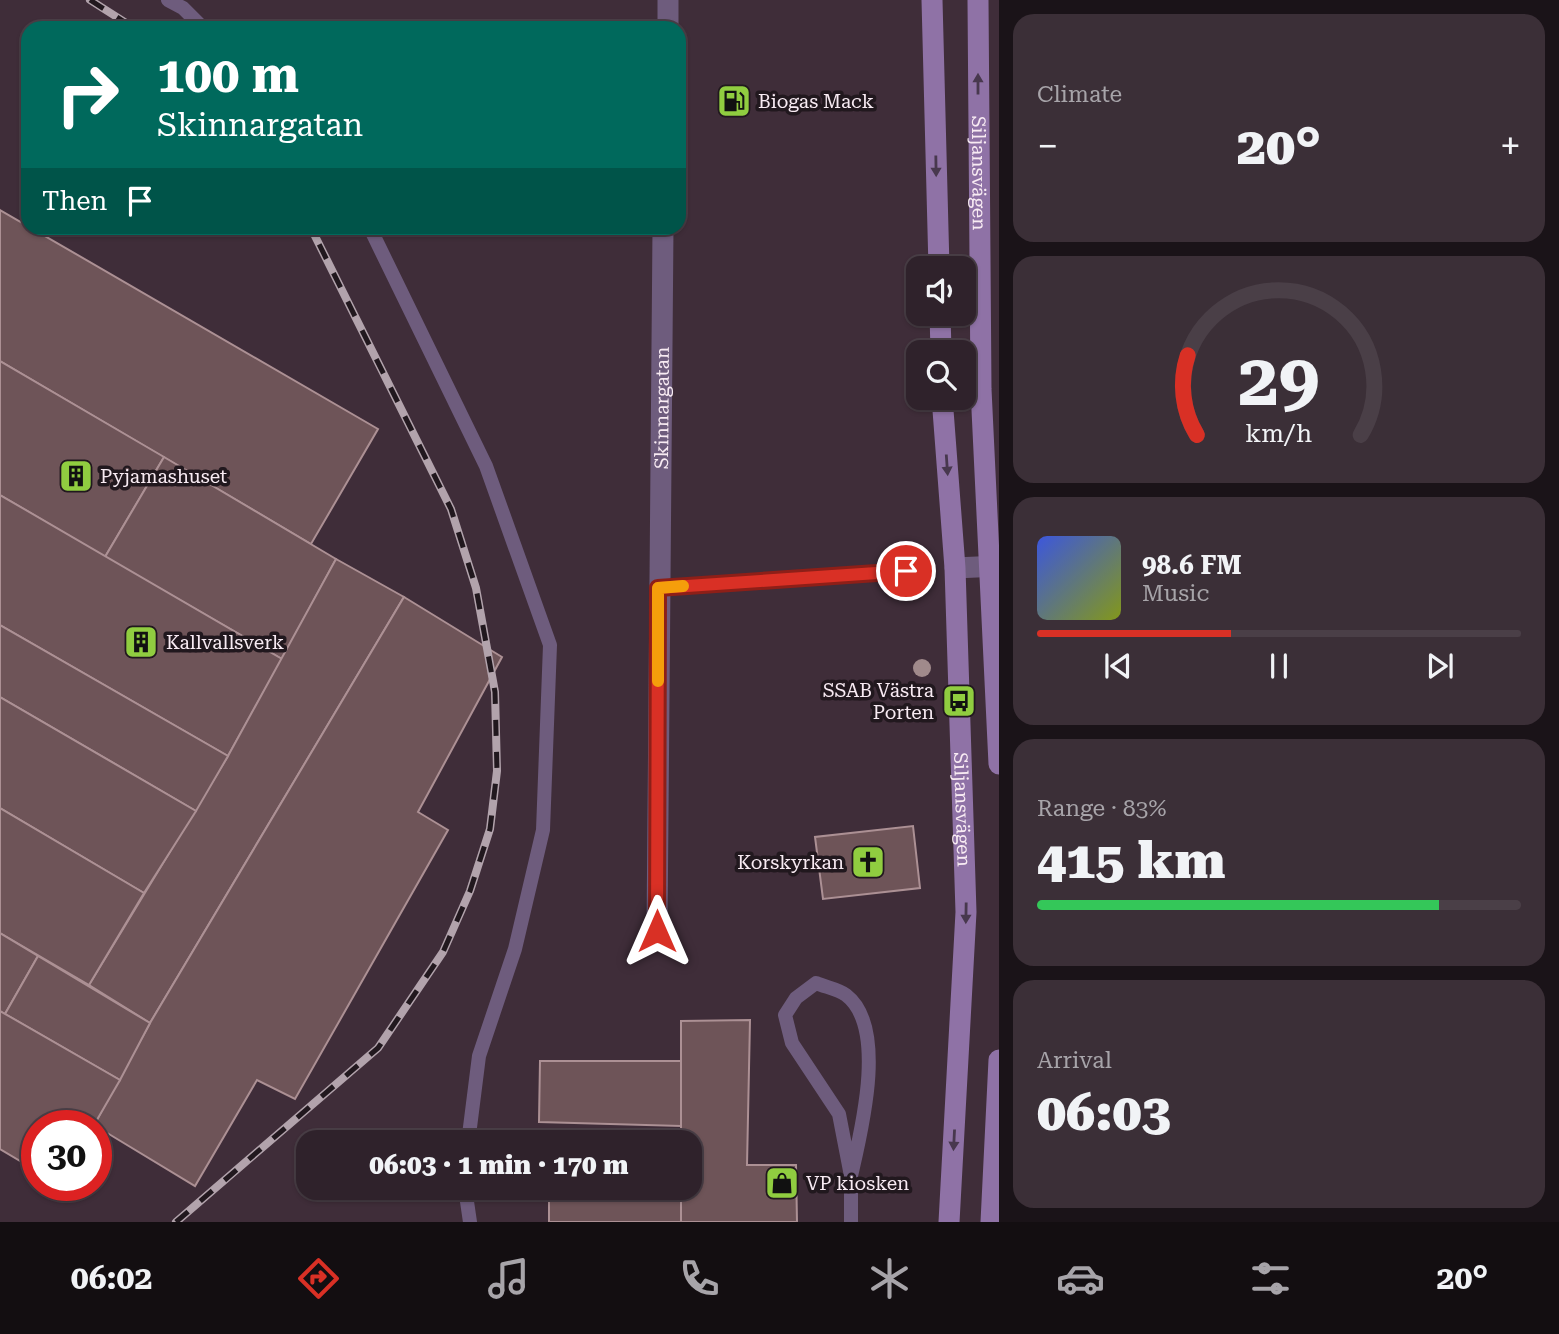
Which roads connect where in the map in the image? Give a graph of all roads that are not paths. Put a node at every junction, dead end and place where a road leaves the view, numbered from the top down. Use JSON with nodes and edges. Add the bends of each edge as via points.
{"nodes":[{"id":1,"x":168,"y":0,"type":"edge"},
{"id":2,"x":668,"y":0,"type":"edge"},
{"id":3,"x":932,"y":0,"type":"edge"},
{"id":4,"x":978,"y":0,"type":"edge"},
{"id":5,"x":196,"y":21,"type":"edge"},
{"id":6,"x":668,"y":21,"type":"edge"},
{"id":7,"x":373,"y":235,"type":"edge"},
{"id":8,"x":663,"y":235,"type":"edge"},
{"id":9,"x":939,"y":256,"type":"edge"},
{"id":10,"x":943,"y":410,"type":"edge"},
{"id":11,"x":993,"y":566,"type":"edge"},
{"id":12,"x":955,"y":568,"type":"junction"},
{"id":13,"x":906,"y":571,"type":"dead end"},
{"id":14,"x":658,"y":588,"type":"junction"},
{"id":15,"x":999,"y":764,"type":"edge"},
{"id":16,"x":657,"y":931,"type":"dead end"},
{"id":17,"x":999,"y":1060,"type":"edge"},
{"id":18,"x":470,"y":1130,"type":"edge"},
{"id":19,"x":851,"y":1176,"type":"junction"},
{"id":20,"x":467,"y":1200,"type":"edge"},
{"id":21,"x":470,"y":1222,"type":"edge"},
{"id":22,"x":851,"y":1222,"type":"edge"},
{"id":23,"x":949,"y":1222,"type":"edge"},
{"id":24,"x":991,"y":1222,"type":"edge"}],
"edges":[{"from":1,"to":5,"type":"lane"},
{"from":2,"to":6,"type":"street"},
{"from":3,"to":9,"type":"street","one_way":true},
{"from":11,"to":4,"type":"street","name":"Siljansvägen","one_way":true,"via":[[981,389]]},
{"from":7,"to":18,"type":"lane","via":[[486,466],[550,645],[543,830],[515,949],[479,1056]]},
{"from":8,"to":14,"type":"street","name":"Skinnargatan"},
{"from":10,"to":12,"type":"street","name":"Siljansvägen","one_way":true},
{"from":11,"to":12,"type":"street"},
{"from":11,"to":15,"type":"street","name":"Siljansvägen"},
{"from":12,"to":23,"type":"street","name":"Siljansvägen","one_way":true,"via":[[966,912]]},
{"from":13,"to":14,"type":"lane"},
{"from":14,"to":16,"type":"street","name":"Skinnargatan"},
{"from":17,"to":24,"type":"street"},
{"from":19,"to":19,"type":"lane","via":[[867,1102],[865,1024],[846,996],[816,983],[796,998],[785,1015],[792,1042],[839,1114]]},
{"from":19,"to":22,"type":"lane"},
{"from":20,"to":21,"type":"lane"}]}
